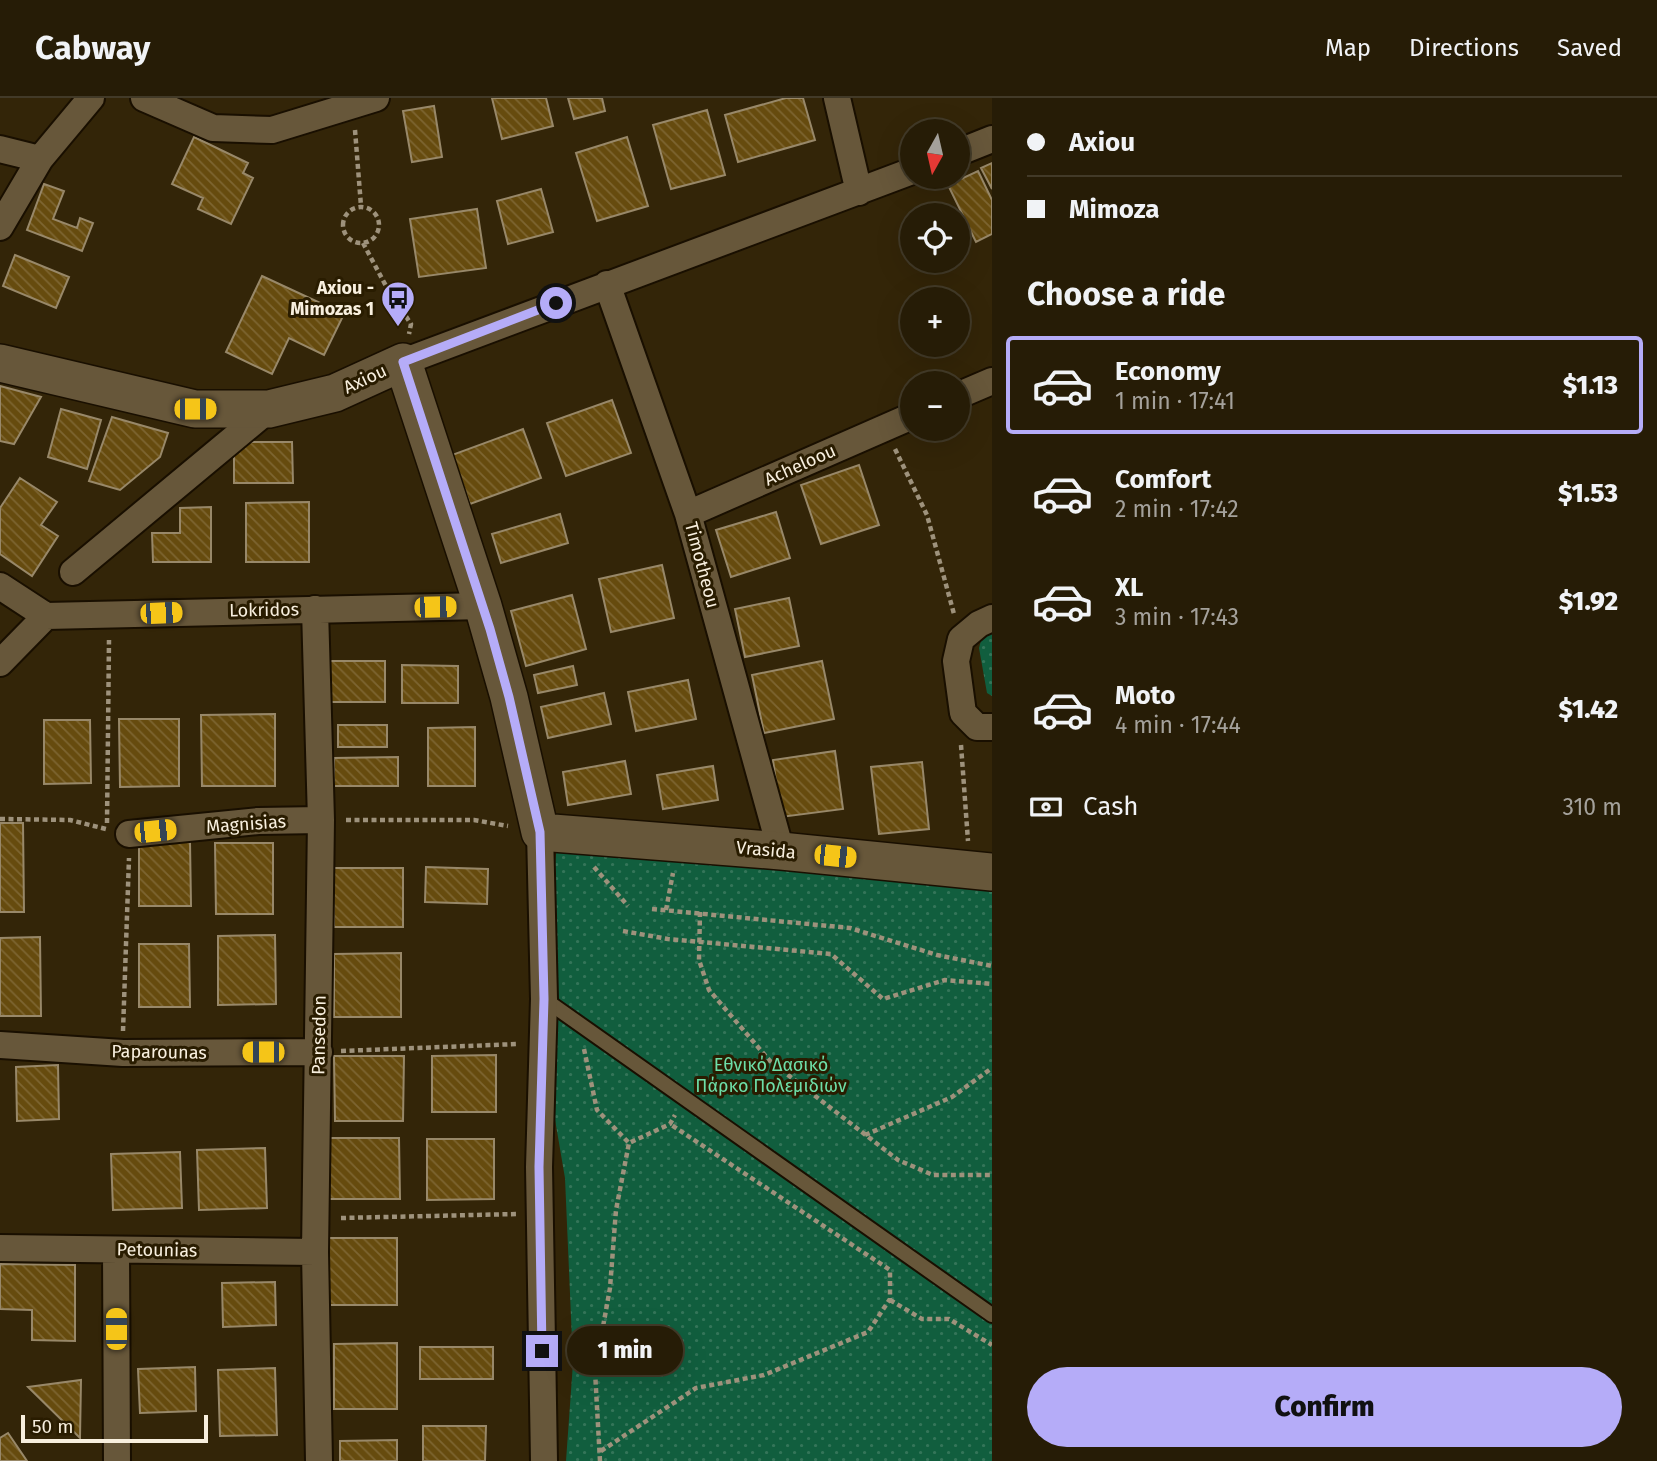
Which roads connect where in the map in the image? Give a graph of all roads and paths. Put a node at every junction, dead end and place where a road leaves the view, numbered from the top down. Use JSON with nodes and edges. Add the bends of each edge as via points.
{"nodes":[{"id":1,"x":91,"y":98,"type":"edge"},
{"id":2,"x":144,"y":98,"type":"edge"},
{"id":3,"x":836,"y":98,"type":"edge"},
{"id":4,"x":364,"y":102,"type":"edge"},
{"id":5,"x":992,"y":139,"type":"edge"},
{"id":6,"x":970,"y":148,"type":"edge"},
{"id":7,"x":0,"y":149,"type":"edge"},
{"id":8,"x":40,"y":159,"type":"junction"},
{"id":9,"x":900,"y":176,"type":"edge"},
{"id":10,"x":859,"y":192,"type":"junction"},
{"id":11,"x":361,"y":206,"type":"junction"},
{"id":12,"x":0,"y":227,"type":"edge"},
{"id":13,"x":363,"y":243,"type":"junction"},
{"id":14,"x":607,"y":284,"type":"junction"},
{"id":15,"x":403,"y":362,"type":"junction"},
{"id":16,"x":0,"y":363,"type":"edge"},
{"id":17,"x":992,"y":381,"type":"edge"},
{"id":18,"x":970,"y":390,"type":"edge"},
{"id":19,"x":269,"y":409,"type":"junction"},
{"id":20,"x":900,"y":421,"type":"edge"},
{"id":21,"x":885,"y":428,"type":"junction"},
{"id":22,"x":688,"y":514,"type":"junction"},
{"id":23,"x":73,"y":572,"type":"dead end"},
{"id":24,"x":0,"y":586,"type":"edge"},
{"id":25,"x":483,"y":606,"type":"junction"},
{"id":26,"x":315,"y":609,"type":"junction"},
{"id":27,"x":110,"y":614,"type":"junction"},
{"id":28,"x":46,"y":616,"type":"junction"},
{"id":29,"x":992,"y":618,"type":"edge"},
{"id":30,"x":961,"y":639,"type":"junction"},
{"id":31,"x":0,"y":663,"type":"edge"},
{"id":32,"x":985,"y":727,"type":"edge"},
{"id":33,"x":0,"y":819,"type":"edge"},
{"id":34,"x":321,"y":820,"type":"junction"},
{"id":35,"x":118,"y":831,"type":"junction"},
{"id":36,"x":552,"y":833,"type":"junction"},
{"id":37,"x":676,"y":843,"type":"junction"},
{"id":38,"x":781,"y":851,"type":"junction"},
{"id":39,"x":981,"y":871,"type":"edge"},
{"id":40,"x":628,"y":906,"type":"dead end"},
{"id":41,"x":652,"y":909,"type":"dead end"},
{"id":42,"x":666,"y":910,"type":"junction"},
{"id":43,"x":699,"y":912,"type":"junction"},
{"id":44,"x":623,"y":931,"type":"dead end"},
{"id":45,"x":700,"y":941,"type":"junction"},
{"id":46,"x":992,"y":966,"type":"edge"},
{"id":47,"x":992,"y":985,"type":"edge"},
{"id":48,"x":544,"y":999,"type":"junction"},
{"id":49,"x":578,"y":1024,"type":"junction"},
{"id":50,"x":543,"y":1044,"type":"junction"},
{"id":51,"x":0,"y":1045,"type":"edge"},
{"id":52,"x":319,"y":1052,"type":"junction"},
{"id":53,"x":123,"y":1053,"type":"junction"},
{"id":54,"x":992,"y":1068,"type":"edge"},
{"id":55,"x":684,"y":1099,"type":"junction"},
{"id":56,"x":670,"y":1124,"type":"junction"},
{"id":57,"x":865,"y":1135,"type":"junction"},
{"id":58,"x":629,"y":1143,"type":"junction"},
{"id":59,"x":992,"y":1175,"type":"edge"},
{"id":60,"x":539,"y":1214,"type":"junction"},
{"id":61,"x":315,"y":1218,"type":"junction"},
{"id":62,"x":0,"y":1248,"type":"edge"},
{"id":63,"x":116,"y":1250,"type":"junction"},
{"id":64,"x":315,"y":1252,"type":"junction"},
{"id":65,"x":890,"y":1300,"type":"junction"},
{"id":66,"x":992,"y":1315,"type":"edge"},
{"id":67,"x":992,"y":1345,"type":"edge"},
{"id":68,"x":601,"y":1451,"type":"dead end"},
{"id":69,"x":117,"y":1461,"type":"edge"},
{"id":70,"x":320,"y":1461,"type":"edge"},
{"id":71,"x":544,"y":1461,"type":"edge"},
{"id":72,"x":600,"y":1461,"type":"edge"}],
"edges":[{"from":1,"to":8,"type":"street"},
{"from":2,"to":4,"type":"street","via":[[213,128],[272,130]]},
{"from":3,"to":10,"type":"street"},
{"from":4,"to":11,"type":"path"},
{"from":5,"to":6,"type":"street"},
{"from":7,"to":8,"type":"street"},
{"from":8,"to":12,"type":"street"},
{"from":9,"to":10,"type":"street","name":"Axiou"},
{"from":10,"to":14,"type":"street","name":"Axiou"},
{"from":11,"to":13,"type":"path","via":[[376,215],[379,227],[374,237]]},
{"from":11,"to":13,"type":"path","via":[[350,210],[342,226],[347,237]]},
{"from":13,"to":15,"type":"path","via":[[411,324]]},
{"from":14,"to":15,"type":"street","name":"Axiou"},
{"from":14,"to":22,"type":"street","name":"Timotheou"},
{"from":15,"to":19,"type":"street","name":"Axiou","via":[[335,393]]},
{"from":15,"to":25,"type":"street"},
{"from":16,"to":19,"type":"street","name":"Axiou","via":[[195,409]]},
{"from":17,"to":18,"type":"street"},
{"from":19,"to":23,"type":"street"},
{"from":20,"to":21,"type":"street","name":"Acheloou"},
{"from":21,"to":22,"type":"street","name":"Acheloou"},
{"from":21,"to":30,"type":"path","via":[[927,515]]},
{"from":22,"to":38,"type":"street","name":"Timotheou"},
{"from":24,"to":28,"type":"street"},
{"from":25,"to":26,"type":"street","name":"Lokridos"},
{"from":25,"to":36,"type":"street"},
{"from":26,"to":27,"type":"street","name":"Lokridos"},
{"from":26,"to":34,"type":"street","name":"Pansedon"},
{"from":27,"to":28,"type":"street","name":"Lokridos"},
{"from":27,"to":35,"type":"path"},
{"from":28,"to":31,"type":"street"},
{"from":29,"to":30,"type":"street"},
{"from":30,"to":32,"type":"street","via":[[956,661],[963,713]]},
{"from":32,"to":39,"type":"path","via":[[961,744]]},
{"from":33,"to":35,"type":"path","via":[[70,820]]},
{"from":34,"to":35,"type":"street","name":"Magnisias"},
{"from":34,"to":36,"type":"path","via":[[474,820]]},
{"from":34,"to":52,"type":"street","name":"Pansedon"},
{"from":35,"to":53,"type":"path"},
{"from":36,"to":37,"type":"street","name":"Vrasida"},
{"from":36,"to":40,"type":"path"},
{"from":36,"to":48,"type":"street"},
{"from":37,"to":38,"type":"street","name":"Vrasida"},
{"from":37,"to":42,"type":"path"},
{"from":38,"to":39,"type":"street","name":"Vrasida"},
{"from":41,"to":42,"type":"path"},
{"from":42,"to":43,"type":"path"},
{"from":43,"to":45,"type":"path"},
{"from":43,"to":46,"type":"path","via":[[850,928],[937,955]]},
{"from":44,"to":45,"type":"path"},
{"from":45,"to":47,"type":"path","via":[[831,954],[883,999],[945,980]]},
{"from":45,"to":57,"type":"path","via":[[699,960],[709,990],[770,1061]]},
{"from":48,"to":49,"type":"lane"},
{"from":48,"to":50,"type":"street"},
{"from":49,"to":55,"type":"lane"},
{"from":49,"to":58,"type":"path","via":[[597,1110]]},
{"from":50,"to":52,"type":"path"},
{"from":50,"to":60,"type":"street"},
{"from":51,"to":53,"type":"street","name":"Paparounas"},
{"from":52,"to":53,"type":"street","name":"Paparounas"},
{"from":52,"to":61,"type":"street","name":"Pansedon"},
{"from":54,"to":57,"type":"path","via":[[952,1097]]},
{"from":55,"to":56,"type":"path"},
{"from":55,"to":66,"type":"lane"},
{"from":56,"to":58,"type":"path"},
{"from":56,"to":65,"type":"path","via":[[890,1270]]},
{"from":57,"to":59,"type":"path","via":[[898,1160],[933,1175]]},
{"from":58,"to":72,"type":"path","via":[[595,1371]]},
{"from":60,"to":61,"type":"path"},
{"from":60,"to":71,"type":"street"},
{"from":61,"to":64,"type":"street","name":"Pansedon"},
{"from":62,"to":63,"type":"street","name":"Petounias"},
{"from":63,"to":64,"type":"street","name":"Petounias"},
{"from":63,"to":69,"type":"street"},
{"from":64,"to":70,"type":"street","name":"Pansedon"},
{"from":65,"to":67,"type":"path","via":[[922,1319],[949,1319]]},
{"from":65,"to":68,"type":"path","via":[[868,1332],[764,1375],[696,1388]]}]}
